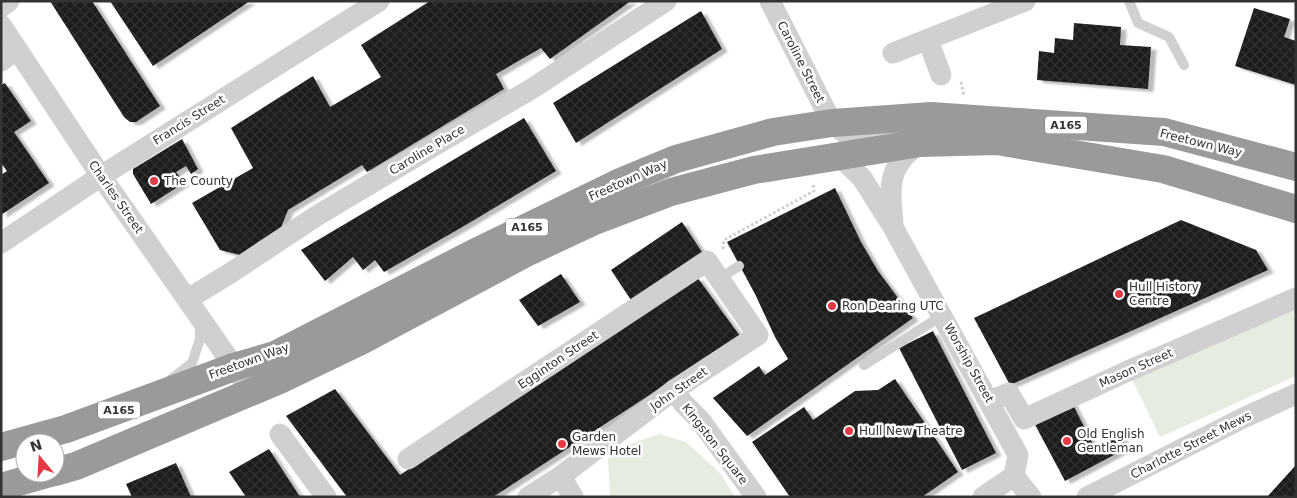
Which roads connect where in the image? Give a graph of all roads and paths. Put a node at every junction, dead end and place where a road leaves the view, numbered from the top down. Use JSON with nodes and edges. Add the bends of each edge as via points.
{"nodes":[{"id":1,"x":9,"y":1,"type":"edge"},
{"id":2,"x":379,"y":1,"type":"edge"},
{"id":3,"x":666,"y":1,"type":"edge"},
{"id":4,"x":770,"y":1,"type":"edge"},
{"id":5,"x":1025,"y":1,"type":"edge"},
{"id":6,"x":1129,"y":1,"type":"edge"},
{"id":7,"x":1,"y":7,"type":"edge"},
{"id":8,"x":1,"y":25,"type":"edge"},
{"id":9,"x":928,"y":40,"type":"junction"},
{"id":10,"x":893,"y":53,"type":"dead end"},
{"id":11,"x":9,"y":55,"type":"edge"},
{"id":12,"x":1184,"y":65,"type":"dead end"},
{"id":13,"x":941,"y":74,"type":"dead end"},
{"id":14,"x":832,"y":123,"type":"junction"},
{"id":15,"x":920,"y":143,"type":"junction"},
{"id":16,"x":838,"y":155,"type":"junction"},
{"id":17,"x":808,"y":160,"type":"junction"},
{"id":18,"x":1296,"y":167,"type":"edge"},
{"id":19,"x":101,"y":176,"type":"junction"},
{"id":20,"x":1296,"y":209,"type":"edge"},
{"id":21,"x":893,"y":227,"type":"junction"},
{"id":22,"x":1,"y":243,"type":"edge"},
{"id":23,"x":707,"y":261,"type":"joint"},
{"id":24,"x":731,"y":271,"type":"junction"},
{"id":25,"x":1296,"y":298,"type":"edge"},
{"id":26,"x":188,"y":299,"type":"junction"},
{"id":27,"x":943,"y":315,"type":"junction"},
{"id":28,"x":200,"y":317,"type":"junction"},
{"id":29,"x":864,"y":365,"type":"dead end"},
{"id":30,"x":234,"y":367,"type":"junction"},
{"id":31,"x":674,"y":390,"type":"junction"},
{"id":32,"x":253,"y":392,"type":"junction"},
{"id":33,"x":1296,"y":394,"type":"edge"},
{"id":34,"x":144,"y":400,"type":"junction"},
{"id":35,"x":990,"y":401,"type":"junction"},
{"id":36,"x":157,"y":432,"type":"junction"},
{"id":37,"x":280,"y":434,"type":"dead end"},
{"id":38,"x":1,"y":448,"type":"edge"},
{"id":39,"x":133,"y":453,"type":"dead end"},
{"id":40,"x":408,"y":459,"type":"dead end"},
{"id":41,"x":108,"y":464,"type":"dead end"},
{"id":42,"x":65,"y":471,"type":"edge"},
{"id":43,"x":65,"y":473,"type":"edge"},
{"id":44,"x":561,"y":476,"type":"junction"},
{"id":45,"x":1014,"y":476,"type":"junction"},
{"id":46,"x":20,"y":483,"type":"edge"},
{"id":47,"x":1,"y":487,"type":"edge"},
{"id":48,"x":326,"y":497,"type":"edge"},
{"id":49,"x":528,"y":497,"type":"edge"},
{"id":50,"x":573,"y":497,"type":"edge"},
{"id":51,"x":756,"y":497,"type":"edge"},
{"id":52,"x":983,"y":497,"type":"edge"},
{"id":53,"x":1032,"y":497,"type":"edge"},
{"id":54,"x":1087,"y":497,"type":"edge"}],
"edges":[{"from":1,"to":7,"type":"street"},
{"from":2,"to":19,"type":"street","name":"Francis Street"},
{"from":3,"to":26,"type":"street","name":"Caroline Place","via":[[533,88],[318,215]]},
{"from":4,"to":14,"type":"street","name":"Caroline Street"},
{"from":5,"to":9,"type":"street"},
{"from":6,"to":12,"type":"lane","via":[[1138,23],[1169,37]]},
{"from":8,"to":11,"type":"street","name":"Charles Street"},
{"from":9,"to":10,"type":"street"},
{"from":9,"to":13,"type":"street"},
{"from":11,"to":19,"type":"street","name":"Charles Street"},
{"from":14,"to":15,"type":"street","via":[[846,134]]},
{"from":14,"to":18,"type":"highway","name":"Freetown Way","number":"A165","via":[[931,116],[1164,132]]},
{"from":14,"to":30,"type":"highway","name":"Freetown Way","number":"A165","via":[[774,132],[676,160],[635,176],[275,354]]},
{"from":15,"to":16,"type":"highway","name":"Freetown Way","number":"A165"},
{"from":15,"to":20,"type":"highway","name":"Freetown Way","number":"A165","via":[[997,140],[1163,168]]},
{"from":15,"to":21,"type":"street","via":[[898,163],[892,177]]},
{"from":16,"to":17,"type":"highway","name":"Freetown Way","number":"A165"},
{"from":16,"to":21,"type":"street","name":"Worship Street","via":[[862,178]]},
{"from":17,"to":24,"type":"path","via":[[814,191],[724,240],[723,250]]},
{"from":17,"to":32,"type":"highway","name":"Freetown Way","number":"A165","via":[[704,182],[592,222],[528,252],[361,341]]},
{"from":19,"to":22,"type":"street","name":"Francis Street"},
{"from":19,"to":26,"type":"street","name":"Charles Street"},
{"from":21,"to":27,"type":"street","name":"Worship Street"},
{"from":23,"to":24,"type":"street","name":"John Street"},
{"from":23,"to":40,"type":"street","name":"Egginton Street"},
{"from":24,"to":31,"type":"street","name":"John Street","via":[[758,335]]},
{"from":25,"to":35,"type":"street","name":"Mason Street","via":[[1024,419],[1009,392]]},
{"from":26,"to":28,"type":"street","name":"Charles Street"},
{"from":27,"to":29,"type":"lane"},
{"from":27,"to":35,"type":"street","name":"Worship Street"},
{"from":28,"to":30,"type":"street","name":"Charles Street"},
{"from":28,"to":34,"type":"lane","via":[[200,339],[192,362]]},
{"from":30,"to":32,"type":"street","name":"Charles Street"},
{"from":30,"to":34,"type":"highway","name":"Freetown Way","number":"A165"},
{"from":31,"to":44,"type":"street","name":"John Street"},
{"from":31,"to":51,"type":"street","name":"Kingston Square"},
{"from":32,"to":36,"type":"highway","name":"Freetown Way","number":"A165"},
{"from":33,"to":54,"type":"street","name":"Charlotte Street Mews"},
{"from":34,"to":38,"type":"highway","name":"Freetown Way","number":"A165","via":[[66,429]]},
{"from":35,"to":45,"type":"street","name":"Worship Street","via":[[1018,455]]},
{"from":36,"to":39,"type":"lane"},
{"from":36,"to":42,"type":"highway","name":"Freetown Way","number":"A165"},
{"from":37,"to":48,"type":"street"},
{"from":41,"to":43,"type":"lane"},
{"from":44,"to":49,"type":"street","name":"John Street"},
{"from":44,"to":50,"type":"street"},
{"from":45,"to":52,"type":"street"},
{"from":45,"to":53,"type":"street"},
{"from":46,"to":47,"type":"highway","name":"Freetown Way","number":"A165"}]}
